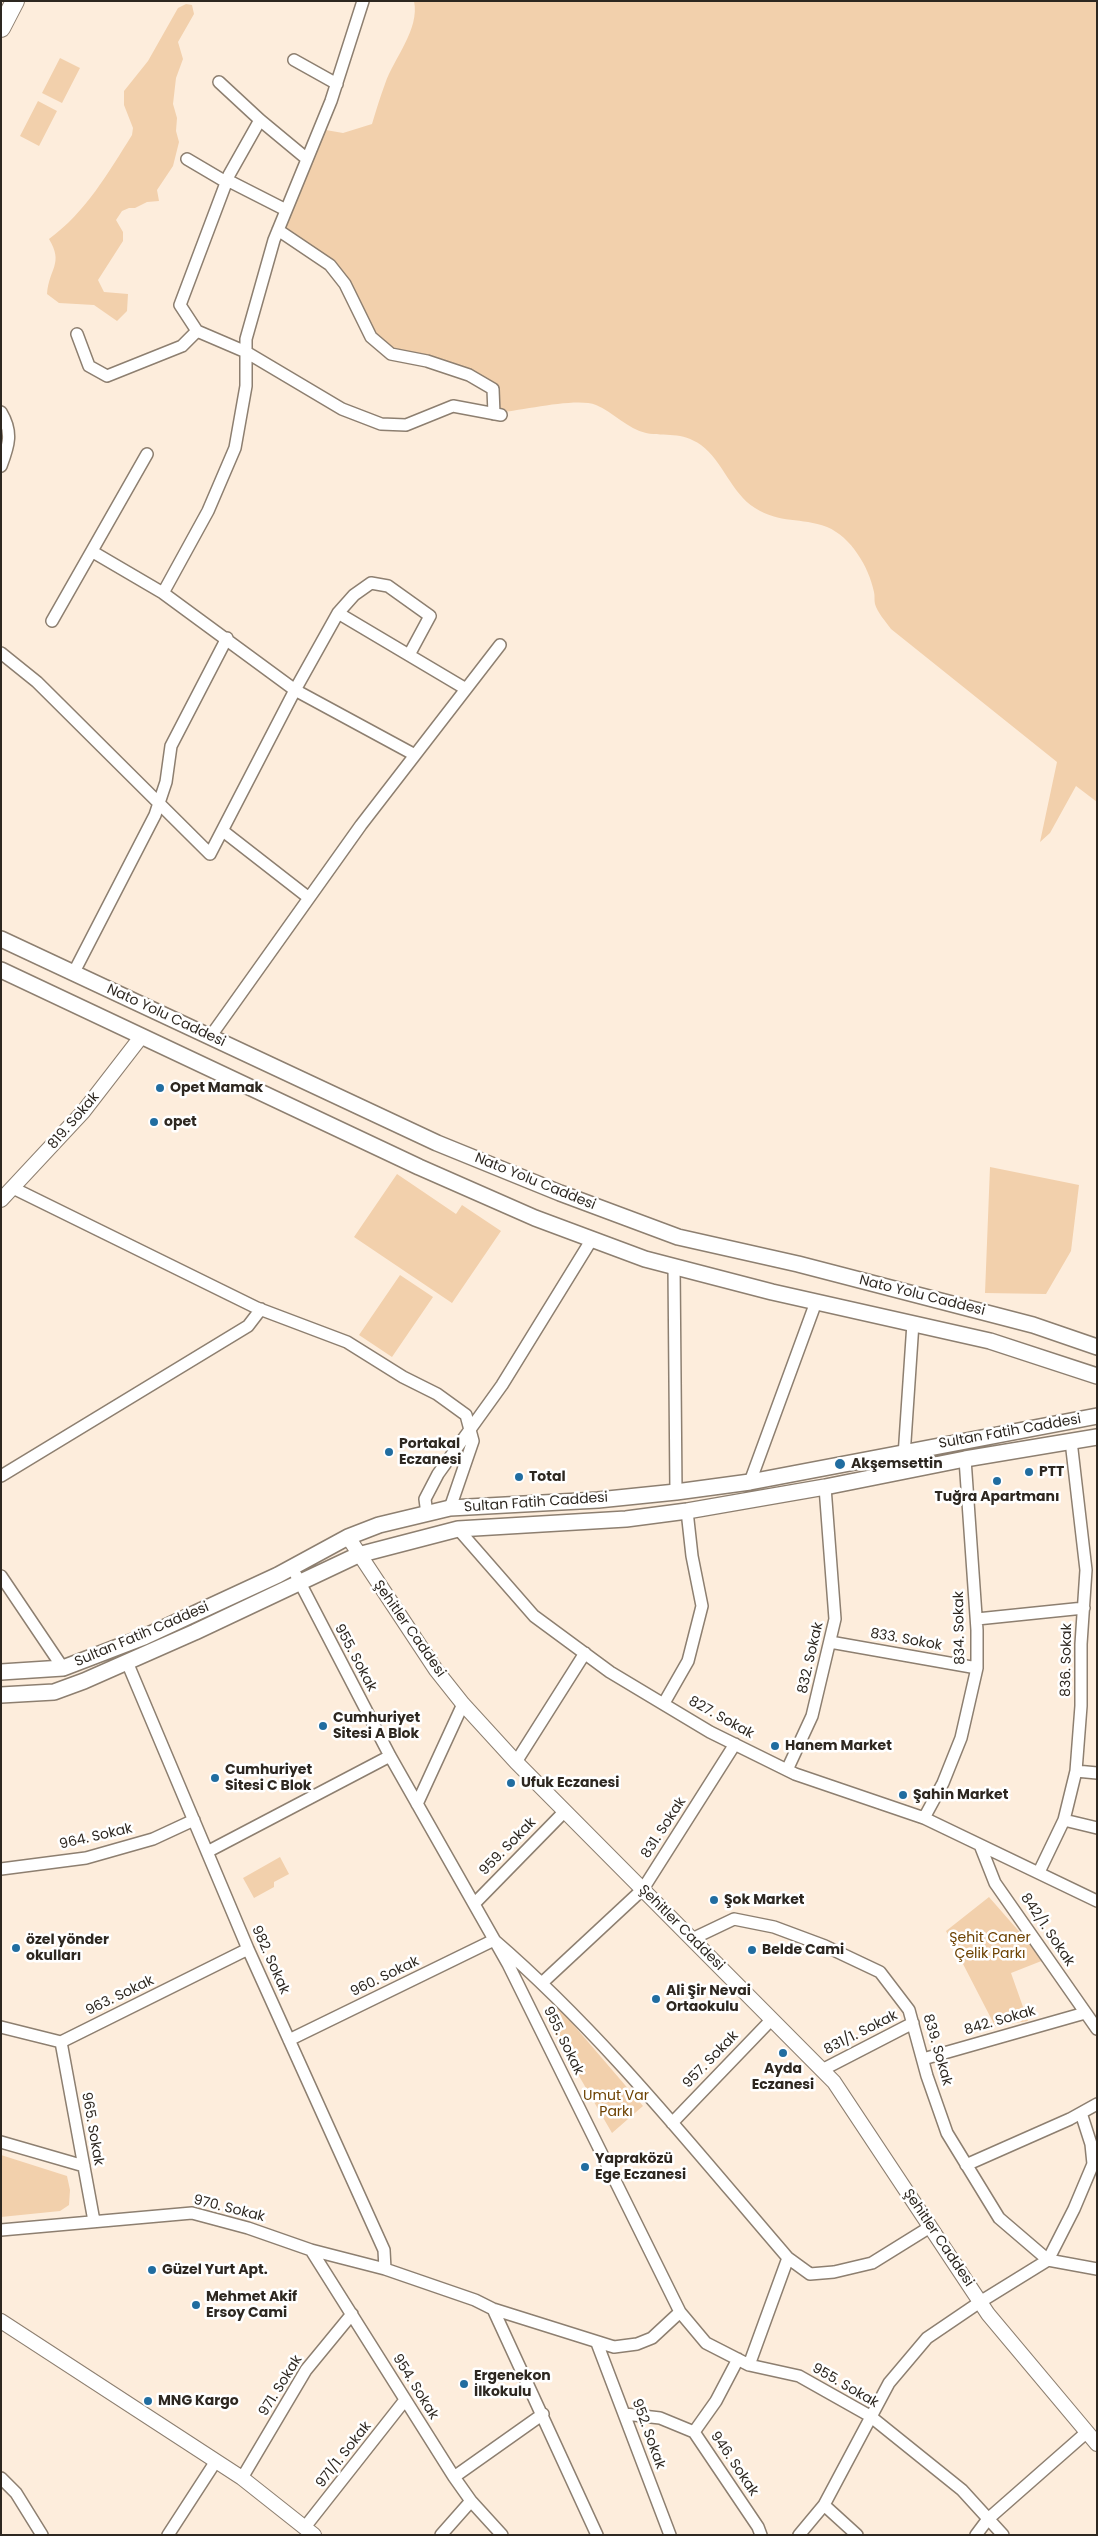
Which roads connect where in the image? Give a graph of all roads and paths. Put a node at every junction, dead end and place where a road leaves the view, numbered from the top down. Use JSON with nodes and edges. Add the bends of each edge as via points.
{"nodes":[{"id":1,"x":15,"y":1,"type":"edge"},
{"id":2,"x":363,"y":1,"type":"edge"},
{"id":3,"x":1,"y":28,"type":"edge"},
{"id":4,"x":294,"y":60,"type":"dead end"},
{"id":5,"x":219,"y":82,"type":"dead end"},
{"id":6,"x":337,"y":84,"type":"junction"},
{"id":7,"x":260,"y":120,"type":"junction"},
{"id":8,"x":187,"y":159,"type":"dead end"},
{"id":9,"x":307,"y":159,"type":"junction"},
{"id":10,"x":227,"y":181,"type":"junction"},
{"id":11,"x":286,"y":210,"type":"junction"},
{"id":12,"x":278,"y":230,"type":"junction"},
{"id":13,"x":196,"y":331,"type":"junction"},
{"id":14,"x":77,"y":334,"type":"dead end"},
{"id":15,"x":246,"y":352,"type":"junction"},
{"id":16,"x":1,"y":412,"type":"edge"},
{"id":17,"x":147,"y":454,"type":"dead end"},
{"id":18,"x":1,"y":466,"type":"edge"},
{"id":19,"x":93,"y":552,"type":"junction"},
{"id":20,"x":163,"y":593,"type":"junction"},
{"id":21,"x":338,"y":613,"type":"junction"},
{"id":22,"x":52,"y":621,"type":"dead end"},
{"id":23,"x":227,"y":638,"type":"junction"},
{"id":24,"x":500,"y":645,"type":"dead end"},
{"id":25,"x":1,"y":653,"type":"edge"},
{"id":26,"x":409,"y":655,"type":"junction"},
{"id":27,"x":466,"y":689,"type":"junction"},
{"id":28,"x":295,"y":690,"type":"junction"},
{"id":29,"x":415,"y":755,"type":"junction"},
{"id":30,"x":160,"y":805,"type":"junction"},
{"id":31,"x":223,"y":831,"type":"junction"},
{"id":32,"x":309,"y":898,"type":"junction"},
{"id":33,"x":1,"y":938,"type":"edge"},
{"id":34,"x":1,"y":970,"type":"edge"},
{"id":35,"x":74,"y":972,"type":"junction"},
{"id":36,"x":141,"y":1037,"type":"junction"},
{"id":37,"x":210,"y":1037,"type":"junction"},
{"id":38,"x":12,"y":1188,"type":"junction"},
{"id":39,"x":1,"y":1200,"type":"edge"},
{"id":40,"x":592,"y":1239,"type":"junction"},
{"id":41,"x":674,"y":1266,"type":"junction"},
{"id":42,"x":816,"y":1302,"type":"junction"},
{"id":43,"x":261,"y":1309,"type":"junction"},
{"id":44,"x":913,"y":1323,"type":"junction"},
{"id":45,"x":1097,"y":1347,"type":"edge"},
{"id":46,"x":1097,"y":1376,"type":"edge"},
{"id":47,"x":1097,"y":1416,"type":"edge"},
{"id":48,"x":471,"y":1427,"type":"junction"},
{"id":49,"x":1097,"y":1437,"type":"edge"},
{"id":50,"x":1071,"y":1441,"type":"junction"},
{"id":51,"x":904,"y":1452,"type":"junction"},
{"id":52,"x":965,"y":1459,"type":"junction"},
{"id":53,"x":903,"y":1471,"type":"junction"},
{"id":54,"x":1,"y":1476,"type":"edge"},
{"id":55,"x":750,"y":1482,"type":"junction"},
{"id":56,"x":825,"y":1487,"type":"junction"},
{"id":57,"x":676,"y":1492,"type":"junction"},
{"id":58,"x":450,"y":1508,"type":"junction"},
{"id":59,"x":687,"y":1512,"type":"junction"},
{"id":60,"x":427,"y":1514,"type":"junction"},
{"id":61,"x":458,"y":1529,"type":"junction"},
{"id":62,"x":348,"y":1538,"type":"junction"},
{"id":63,"x":358,"y":1555,"type":"junction"},
{"id":64,"x":292,"y":1567,"type":"junction"},
{"id":65,"x":1,"y":1576,"type":"edge"},
{"id":66,"x":299,"y":1583,"type":"junction"},
{"id":67,"x":1097,"y":1593,"type":"edge"},
{"id":68,"x":1085,"y":1595,"type":"junction"},
{"id":69,"x":1084,"y":1608,"type":"junction"},
{"id":70,"x":977,"y":1618,"type":"junction"},
{"id":71,"x":830,"y":1642,"type":"junction"},
{"id":72,"x":585,"y":1653,"type":"junction"},
{"id":73,"x":127,"y":1662,"type":"junction"},
{"id":74,"x":63,"y":1668,"type":"junction"},
{"id":75,"x":977,"y":1668,"type":"junction"},
{"id":76,"x":1,"y":1672,"type":"edge"},
{"id":77,"x":1,"y":1695,"type":"edge"},
{"id":78,"x":463,"y":1704,"type":"junction"},
{"id":79,"x":664,"y":1704,"type":"junction"},
{"id":80,"x":736,"y":1744,"type":"junction"},
{"id":81,"x":390,"y":1756,"type":"junction"},
{"id":82,"x":516,"y":1762,"type":"junction"},
{"id":83,"x":787,"y":1770,"type":"junction"},
{"id":84,"x":1076,"y":1771,"type":"junction"},
{"id":85,"x":1097,"y":1773,"type":"edge"},
{"id":86,"x":417,"y":1804,"type":"junction"},
{"id":87,"x":565,"y":1811,"type":"junction"},
{"id":88,"x":924,"y":1818,"type":"junction"},
{"id":89,"x":194,"y":1820,"type":"junction"},
{"id":90,"x":1064,"y":1820,"type":"junction"},
{"id":91,"x":1097,"y":1828,"type":"edge"},
{"id":92,"x":980,"y":1845,"type":"junction"},
{"id":93,"x":207,"y":1852,"type":"junction"},
{"id":94,"x":1,"y":1870,"type":"edge"},
{"id":95,"x":1039,"y":1872,"type":"junction"},
{"id":96,"x":643,"y":1889,"type":"junction"},
{"id":97,"x":1097,"y":1902,"type":"edge"},
{"id":98,"x":474,"y":1904,"type":"junction"},
{"id":99,"x":692,"y":1939,"type":"junction"},
{"id":100,"x":494,"y":1940,"type":"junction"},
{"id":101,"x":248,"y":1949,"type":"junction"},
{"id":102,"x":543,"y":1982,"type":"junction"},
{"id":103,"x":1086,"y":2013,"type":"junction"},
{"id":104,"x":772,"y":2019,"type":"junction"},
{"id":105,"x":913,"y":2023,"type":"junction"},
{"id":106,"x":1,"y":2027,"type":"edge"},
{"id":107,"x":1097,"y":2029,"type":"edge"},
{"id":108,"x":289,"y":2040,"type":"junction"},
{"id":109,"x":61,"y":2042,"type":"junction"},
{"id":110,"x":923,"y":2059,"type":"junction"},
{"id":111,"x":822,"y":2070,"type":"junction"},
{"id":112,"x":1097,"y":2104,"type":"edge"},
{"id":113,"x":1081,"y":2113,"type":"junction"},
{"id":114,"x":672,"y":2123,"type":"junction"},
{"id":115,"x":1,"y":2142,"type":"edge"},
{"id":116,"x":966,"y":2165,"type":"junction"},
{"id":117,"x":84,"y":2166,"type":"junction"},
{"id":118,"x":94,"y":2221,"type":"junction"},
{"id":119,"x":930,"y":2227,"type":"junction"},
{"id":120,"x":1,"y":2230,"type":"edge"},
{"id":121,"x":311,"y":2250,"type":"junction"},
{"id":122,"x":788,"y":2258,"type":"junction"},
{"id":123,"x":1048,"y":2260,"type":"junction"},
{"id":124,"x":385,"y":2269,"type":"junction"},
{"id":125,"x":1097,"y":2269,"type":"edge"},
{"id":126,"x":980,"y":2302,"type":"junction"},
{"id":127,"x":493,"y":2309,"type":"junction"},
{"id":128,"x":680,"y":2312,"type":"junction"},
{"id":129,"x":352,"y":2314,"type":"junction"},
{"id":130,"x":1,"y":2321,"type":"edge"},
{"id":131,"x":597,"y":2343,"type":"junction"},
{"id":132,"x":743,"y":2362,"type":"junction"},
{"id":133,"x":405,"y":2400,"type":"junction"},
{"id":134,"x":543,"y":2414,"type":"junction"},
{"id":135,"x":625,"y":2414,"type":"junction"},
{"id":136,"x":870,"y":2416,"type":"junction"},
{"id":137,"x":694,"y":2432,"type":"junction"},
{"id":138,"x":1087,"y":2432,"type":"junction"},
{"id":139,"x":1097,"y":2444,"type":"edge"},
{"id":140,"x":216,"y":2461,"type":"junction"},
{"id":141,"x":454,"y":2477,"type":"junction"},
{"id":142,"x":1,"y":2478,"type":"edge"},
{"id":143,"x":242,"y":2478,"type":"junction"},
{"id":144,"x":471,"y":2501,"type":"junction"},
{"id":145,"x":824,"y":2505,"type":"junction"},
{"id":146,"x":988,"y":2519,"type":"junction"},
{"id":147,"x":310,"y":2531,"type":"edge"},
{"id":148,"x":42,"y":2535,"type":"edge"},
{"id":149,"x":168,"y":2535,"type":"edge"},
{"id":150,"x":441,"y":2535,"type":"edge"},
{"id":151,"x":502,"y":2535,"type":"edge"},
{"id":152,"x":597,"y":2535,"type":"edge"},
{"id":153,"x":670,"y":2535,"type":"edge"},
{"id":154,"x":761,"y":2535,"type":"edge"},
{"id":155,"x":799,"y":2535,"type":"edge"},
{"id":156,"x":857,"y":2535,"type":"edge"},
{"id":157,"x":976,"y":2535,"type":"edge"},
{"id":158,"x":1002,"y":2535,"type":"edge"}],
"edges":[{"from":1,"to":3,"type":"main road"},
{"from":2,"to":6,"type":"street"},
{"from":4,"to":6,"type":"street"},
{"from":5,"to":7,"type":"street"},
{"from":6,"to":9,"type":"street"},
{"from":7,"to":9,"type":"street"},
{"from":7,"to":10,"type":"street"},
{"from":8,"to":10,"type":"street"},
{"from":9,"to":11,"type":"street"},
{"from":10,"to":11,"type":"street"},
{"from":10,"to":13,"type":"street","via":[[180,305]]},
{"from":11,"to":12,"type":"street"},
{"from":12,"to":15,"type":"street","via":[[246,339]]},
{"from":12,"to":15,"type":"street","via":[[330,265],[346,284],[371,337],[391,354],[469,376],[493,389],[497,414],[452,406],[406,425],[381,424],[342,409]]},
{"from":13,"to":14,"type":"street","via":[[182,346],[107,376],[89,366]]},
{"from":13,"to":15,"type":"street"},
{"from":15,"to":20,"type":"street","via":[[246,386],[235,448],[208,511]]},
{"from":16,"to":18,"type":"street","via":[[6,420],[10,443]]},
{"from":17,"to":19,"type":"street"},
{"from":19,"to":20,"type":"street"},
{"from":19,"to":22,"type":"street"},
{"from":20,"to":23,"type":"street"},
{"from":21,"to":26,"type":"street"},
{"from":21,"to":26,"type":"street","via":[[354,595],[371,583],[388,586],[430,616]]},
{"from":21,"to":28,"type":"street"},
{"from":23,"to":28,"type":"street"},
{"from":23,"to":30,"type":"street","via":[[171,746]]},
{"from":24,"to":27,"type":"street"},
{"from":25,"to":30,"type":"street","via":[[37,682]]},
{"from":26,"to":27,"type":"street"},
{"from":27,"to":29,"type":"street"},
{"from":28,"to":29,"type":"street"},
{"from":28,"to":31,"type":"street"},
{"from":29,"to":32,"type":"street"},
{"from":30,"to":31,"type":"street","via":[[210,854]]},
{"from":30,"to":35,"type":"street"},
{"from":31,"to":32,"type":"street"},
{"from":32,"to":37,"type":"street"},
{"from":33,"to":35,"type":"main road","name":"Nato Yolu Caddesi"},
{"from":34,"to":36,"type":"main road","name":"Nato Yolu Caddesi"},
{"from":35,"to":37,"type":"main road","name":"Nato Yolu Caddesi"},
{"from":36,"to":38,"type":"street","name":"819. Sokak","via":[[83,1112]]},
{"from":36,"to":40,"type":"main road","name":"Nato Yolu Caddesi","via":[[419,1167],[535,1218]]},
{"from":37,"to":45,"type":"main road","name":"Nato Yolu Caddesi","via":[[436,1143],[560,1194],[678,1237],[1024,1322]]},
{"from":38,"to":39,"type":"street","name":"819. Sokak"},
{"from":38,"to":43,"type":"street"},
{"from":40,"to":41,"type":"main road","name":"Nato Yolu Caddesi"},
{"from":40,"to":48,"type":"street","via":[[502,1385]]},
{"from":41,"to":42,"type":"main road","name":"Nato Yolu Caddesi"},
{"from":41,"to":57,"type":"street"},
{"from":42,"to":44,"type":"main road","name":"Nato Yolu Caddesi"},
{"from":42,"to":55,"type":"street"},
{"from":43,"to":48,"type":"street","via":[[347,1342],[437,1394],[466,1415]]},
{"from":43,"to":54,"type":"street","via":[[248,1326]]},
{"from":44,"to":46,"type":"main road","name":"Nato Yolu Caddesi","via":[[990,1340]]},
{"from":44,"to":51,"type":"street"},
{"from":47,"to":51,"type":"main road","name":"Sultan Fatih Caddesi"},
{"from":48,"to":58,"type":"street","via":[[473,1441]]},
{"from":48,"to":60,"type":"street","via":[[438,1474],[425,1499]]},
{"from":49,"to":50,"type":"main road","name":"Sultan Fatih Caddesi"},
{"from":50,"to":52,"type":"main road","name":"Sultan Fatih Caddesi"},
{"from":50,"to":68,"type":"street","name":"836. Sokak","via":[[1086,1570]]},
{"from":51,"to":53,"type":"street"},
{"from":51,"to":55,"type":"main road","name":"Sultan Fatih Caddesi"},
{"from":52,"to":53,"type":"main road","name":"Sultan Fatih Caddesi"},
{"from":52,"to":70,"type":"street","name":"834. Sokak"},
{"from":53,"to":56,"type":"main road","name":"Sultan Fatih Caddesi"},
{"from":55,"to":57,"type":"main road","name":"Sultan Fatih Caddesi"},
{"from":56,"to":59,"type":"main road","name":"Sultan Fatih Caddesi"},
{"from":56,"to":71,"type":"street","name":"832. Sokak","via":[[835,1619]]},
{"from":57,"to":58,"type":"main road","name":"Sultan Fatih Caddesi"},
{"from":58,"to":60,"type":"main road","name":"Sultan Fatih Caddesi"},
{"from":59,"to":61,"type":"main road","name":"Sultan Fatih Caddesi"},
{"from":59,"to":79,"type":"street","via":[[702,1606],[688,1661]]},
{"from":60,"to":62,"type":"main road","name":"Sultan Fatih Caddesi","via":[[380,1525]]},
{"from":61,"to":63,"type":"main road","name":"Sultan Fatih Caddesi"},
{"from":61,"to":72,"type":"street","name":"827. Sokak","via":[[534,1616]]},
{"from":62,"to":63,"type":"street","name":"Şehitler Caddesi"},
{"from":62,"to":64,"type":"main road","name":"Sultan Fatih Caddesi"},
{"from":63,"to":66,"type":"main road","name":"Sultan Fatih Caddesi"},
{"from":63,"to":78,"type":"street","name":"Şehitler Caddesi"},
{"from":64,"to":66,"type":"street","name":"955. Sokak"},
{"from":64,"to":74,"type":"main road","name":"Sultan Fatih Caddesi","via":[[144,1637]]},
{"from":65,"to":74,"type":"street"},
{"from":66,"to":73,"type":"main road","name":"Sultan Fatih Caddesi"},
{"from":66,"to":81,"type":"street","name":"955. Sokak"},
{"from":67,"to":68,"type":"street"},
{"from":68,"to":69,"type":"street","name":"836. Sokak"},
{"from":69,"to":70,"type":"street"},
{"from":69,"to":84,"type":"street","name":"836. Sokak"},
{"from":70,"to":75,"type":"street","name":"834. Sokak"},
{"from":71,"to":75,"type":"street","name":"833. Sokok"},
{"from":71,"to":83,"type":"street","name":"832. Sokak","via":[[812,1716]]},
{"from":72,"to":79,"type":"street","name":"827. Sokak"},
{"from":72,"to":82,"type":"street"},
{"from":73,"to":77,"type":"main road","name":"Sultan Fatih Caddesi","via":[[54,1692]]},
{"from":73,"to":89,"type":"street","name":"982. Sokak"},
{"from":74,"to":76,"type":"main road","name":"Sultan Fatih Caddesi"},
{"from":75,"to":88,"type":"street","name":"834. Sokak","via":[[960,1738],[943,1784]]},
{"from":78,"to":82,"type":"street","name":"Şehitler Caddesi"},
{"from":78,"to":86,"type":"street"},
{"from":79,"to":80,"type":"street","name":"827. Sokak"},
{"from":80,"to":83,"type":"street","name":"827. Sokak"},
{"from":80,"to":96,"type":"street","name":"831. Sokak"},
{"from":81,"to":86,"type":"street","name":"955. Sokak"},
{"from":81,"to":93,"type":"street"},
{"from":82,"to":87,"type":"street","name":"Şehitler Caddesi"},
{"from":83,"to":88,"type":"street","name":"827. Sokak"},
{"from":84,"to":85,"type":"street"},
{"from":84,"to":90,"type":"street","name":"836. Sokak"},
{"from":86,"to":98,"type":"street","name":"955. Sokak"},
{"from":87,"to":96,"type":"street","name":"Şehitler Caddesi"},
{"from":87,"to":98,"type":"street","name":"959. Sokak"},
{"from":88,"to":92,"type":"street","name":"827. Sokak"},
{"from":89,"to":93,"type":"street","name":"982. Sokak"},
{"from":89,"to":94,"type":"street","name":"964. Sokak","via":[[153,1839],[86,1858]]},
{"from":90,"to":91,"type":"street"},
{"from":90,"to":95,"type":"street","name":"836. Sokak"},
{"from":92,"to":95,"type":"street","name":"827. Sokak"},
{"from":92,"to":103,"type":"street","name":"842/1. Sokak","via":[[995,1883]]},
{"from":93,"to":101,"type":"street","name":"982. Sokak"},
{"from":95,"to":97,"type":"street","name":"827. Sokak"},
{"from":96,"to":99,"type":"street","name":"Şehitler Caddesi"},
{"from":96,"to":102,"type":"street","name":"831. Sokak"},
{"from":98,"to":100,"type":"street","name":"955. Sokak"},
{"from":99,"to":104,"type":"street","name":"Şehitler Caddesi"},
{"from":99,"to":105,"type":"street","name":"839. Sokak","via":[[734,1919],[774,1927],[825,1946],[880,1972],[909,2010]]},
{"from":100,"to":102,"type":"street"},
{"from":100,"to":108,"type":"street","name":"960. Sokak"},
{"from":100,"to":128,"type":"street","name":"955. Sokak"},
{"from":101,"to":108,"type":"street","name":"982. Sokak"},
{"from":101,"to":109,"type":"street","name":"963. Sokak"},
{"from":102,"to":114,"type":"street"},
{"from":103,"to":107,"type":"street","name":"842/1. Sokak"},
{"from":103,"to":110,"type":"street","name":"842. Sokak"},
{"from":104,"to":111,"type":"street","name":"Şehitler Caddesi"},
{"from":104,"to":114,"type":"street","name":"957. Sokak"},
{"from":105,"to":110,"type":"street","name":"839. Sokak"},
{"from":105,"to":111,"type":"street","name":"831/1. Sokak"},
{"from":106,"to":109,"type":"street"},
{"from":108,"to":124,"type":"street","name":"982. Sokak","via":[[384,2250]]},
{"from":109,"to":117,"type":"street","name":"965. Sokak"},
{"from":110,"to":116,"type":"street","name":"839. Sokak","via":[[947,2132]]},
{"from":111,"to":119,"type":"street","name":"Şehitler Caddesi","via":[[834,2082]]},
{"from":112,"to":113,"type":"street"},
{"from":113,"to":116,"type":"street"},
{"from":113,"to":123,"type":"street","via":[[1091,2144],[1093,2164]]},
{"from":114,"to":122,"type":"street"},
{"from":115,"to":117,"type":"street"},
{"from":116,"to":123,"type":"street","name":"839. Sokak","via":[[999,2218]]},
{"from":117,"to":118,"type":"street","name":"965. Sokak"},
{"from":118,"to":120,"type":"street","name":"970. Sokak"},
{"from":118,"to":121,"type":"street","name":"970. Sokak","via":[[192,2213]]},
{"from":119,"to":122,"type":"street","via":[[872,2263],[834,2272],[810,2274]]},
{"from":119,"to":126,"type":"street","name":"Şehitler Caddesi"},
{"from":121,"to":124,"type":"street","name":"970. Sokak"},
{"from":121,"to":129,"type":"street","name":"954. Sokak"},
{"from":122,"to":132,"type":"street","name":"946. Sokak"},
{"from":123,"to":125,"type":"street"},
{"from":123,"to":126,"type":"street"},
{"from":124,"to":127,"type":"street","name":"970. Sokak"},
{"from":126,"to":136,"type":"street","via":[[927,2338],[889,2383]]},
{"from":126,"to":138,"type":"street","name":"Şehitler Caddesi"},
{"from":127,"to":131,"type":"street","name":"970. Sokak"},
{"from":127,"to":134,"type":"street"},
{"from":128,"to":131,"type":"street","name":"970. Sokak","via":[[652,2338],[637,2344],[614,2347]]},
{"from":128,"to":132,"type":"street","name":"955. Sokak","via":[[706,2343]]},
{"from":129,"to":133,"type":"street","name":"954. Sokak"},
{"from":129,"to":143,"type":"street","name":"971. Sokak","via":[[306,2370]]},
{"from":130,"to":140,"type":"street"},
{"from":131,"to":135,"type":"street","name":"952. Sokak"},
{"from":132,"to":136,"type":"street","name":"955. Sokak","via":[[799,2376]]},
{"from":132,"to":137,"type":"street","name":"946. Sokak"},
{"from":133,"to":141,"type":"street","name":"954. Sokak"},
{"from":133,"to":147,"type":"street","name":"971/1. Sokak"},
{"from":134,"to":141,"type":"street"},
{"from":134,"to":152,"type":"street"},
{"from":135,"to":137,"type":"street","via":[[660,2418]]},
{"from":135,"to":153,"type":"street","name":"952. Sokak"},
{"from":136,"to":145,"type":"street"},
{"from":136,"to":146,"type":"street","name":"955. Sokak","via":[[962,2490]]},
{"from":137,"to":154,"type":"street","name":"946. Sokak"},
{"from":138,"to":139,"type":"street","name":"Şehitler Caddesi"},
{"from":138,"to":146,"type":"street"},
{"from":140,"to":143,"type":"street"},
{"from":140,"to":149,"type":"street"},
{"from":141,"to":144,"type":"street","name":"954. Sokak"},
{"from":142,"to":148,"type":"street","via":[[16,2493]]},
{"from":143,"to":147,"type":"street"},
{"from":144,"to":150,"type":"street"},
{"from":144,"to":151,"type":"street","name":"954. Sokak"},
{"from":145,"to":155,"type":"street"},
{"from":145,"to":156,"type":"street"},
{"from":146,"to":157,"type":"street"},
{"from":146,"to":158,"type":"street","name":"955. Sokak"}]}
